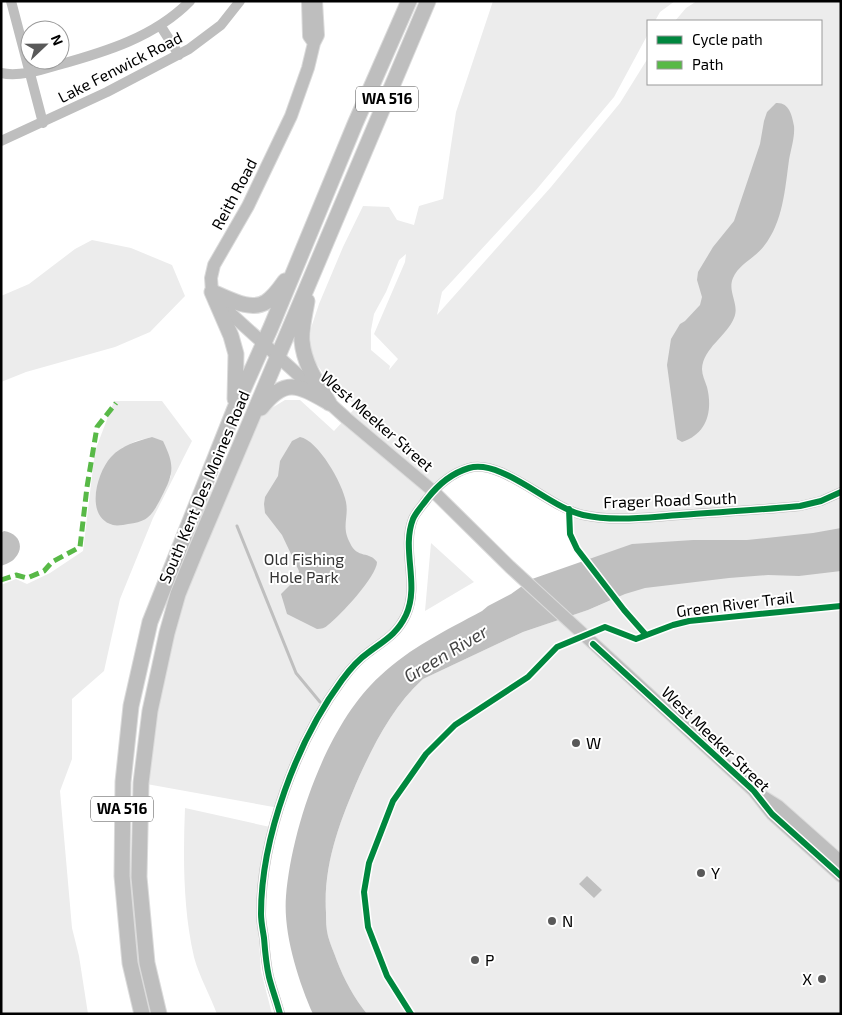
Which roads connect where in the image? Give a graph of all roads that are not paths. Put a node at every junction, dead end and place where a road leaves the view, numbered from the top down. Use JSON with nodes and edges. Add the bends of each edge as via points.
{"nodes":[{"id":1,"x":11,"y":1,"type":"edge"},
{"id":2,"x":190,"y":1,"type":"edge"},
{"id":3,"x":240,"y":1,"type":"edge"},
{"id":4,"x":308,"y":1,"type":"edge"},
{"id":5,"x":316,"y":1,"type":"edge"},
{"id":6,"x":409,"y":1,"type":"edge"},
{"id":7,"x":428,"y":1,"type":"edge"},
{"id":8,"x":160,"y":26,"type":"junction"},
{"id":9,"x":314,"y":43,"type":"junction"},
{"id":10,"x":179,"y":55,"type":"junction"},
{"id":11,"x":30,"y":72,"type":"junction"},
{"id":12,"x":1,"y":73,"type":"edge"},
{"id":13,"x":43,"y":123,"type":"junction"},
{"id":14,"x":1,"y":141,"type":"edge"},
{"id":15,"x":294,"y":270,"type":"junction"},
{"id":16,"x":312,"y":276,"type":"junction"},
{"id":17,"x":212,"y":292,"type":"junction"},
{"id":18,"x":264,"y":344,"type":"junction"},
{"id":19,"x":278,"y":356,"type":"junction"},
{"id":20,"x":329,"y":403,"type":"junction"},
{"id":21,"x":235,"y":408,"type":"junction"},
{"id":22,"x":252,"y":420,"type":"junction"},
{"id":23,"x":433,"y":491,"type":"junction"},
{"id":24,"x":841,"y":492,"type":"edge"},
{"id":25,"x":754,"y":790,"type":"junction"},
{"id":26,"x":841,"y":862,"type":"edge"},
{"id":27,"x":841,"y":876,"type":"edge"},
{"id":28,"x":142,"y":1014,"type":"edge"},
{"id":29,"x":159,"y":1014,"type":"edge"},
{"id":30,"x":280,"y":1014,"type":"edge"}],
"edges":[{"from":1,"to":11,"type":"street"},
{"from":2,"to":8,"type":"street"},
{"from":3,"to":10,"type":"street","name":"Lake Fenwick Road","via":[[216,29]]},
{"from":4,"to":9,"type":"main road","name":"Reith Road","via":[[309,36]]},
{"from":5,"to":9,"type":"main road","name":"Reith Road","via":[[318,35]]},
{"from":6,"to":15,"type":"highway","name":"South Kent Des Moines Road","number":"WA 516"},
{"from":7,"to":16,"type":"highway","name":"South Kent Des Moines Road","number":"WA 516"},
{"from":8,"to":10,"type":"street"},
{"from":8,"to":11,"type":"street","via":[[111,48]]},
{"from":9,"to":17,"type":"main road","name":"Reith Road","via":[[291,116],[248,206],[214,265]]},
{"from":10,"to":13,"type":"street","name":"Lake Fenwick Road"},
{"from":11,"to":12,"type":"street"},
{"from":11,"to":13,"type":"street"},
{"from":13,"to":14,"type":"street","name":"Lake Fenwick Road"},
{"from":15,"to":17,"type":"highway","via":[[272,297],[259,305],[240,304]]},
{"from":15,"to":18,"type":"highway","name":"South Kent Des Moines Road","number":"WA 516"},
{"from":16,"to":19,"type":"highway","name":"South Kent Des Moines Road","number":"WA 516"},
{"from":16,"to":20,"type":"highway","via":[[302,340],[310,371]]},
{"from":17,"to":18,"type":"main road"},
{"from":17,"to":21,"type":"highway","via":[[236,354]]},
{"from":18,"to":19,"type":"main road","name":"West Meeker Street"},
{"from":18,"to":21,"type":"highway","name":"South Kent Des Moines Road","number":"WA 516"},
{"from":19,"to":20,"type":"main road","name":"West Meeker Street"},
{"from":19,"to":22,"type":"highway","name":"South Kent Des Moines Road","number":"WA 516"},
{"from":20,"to":22,"type":"highway","via":[[295,386],[287,387],[270,395]]},
{"from":20,"to":23,"type":"main road","name":"West Meeker Street"},
{"from":21,"to":28,"type":"highway","name":"South Kent Des Moines Road","number":"WA 516","via":[[150,622],[131,706],[123,782],[122,876],[130,963]]},
{"from":22,"to":29,"type":"highway","name":"South Kent Des Moines Road","number":"WA 516","via":[[178,594],[150,711],[141,783],[139,878],[147,963]]},
{"from":23,"to":24,"type":"street","name":"Frager Road South","via":[[444,481],[469,468],[483,466],[505,474],[581,515],[616,519],[800,506]]},
{"from":23,"to":25,"type":"main road","name":"West Meeker Street","via":[[510,567]]},
{"from":23,"to":30,"type":"street","name":"Frager Road South","via":[[414,516],[411,526],[412,589],[407,613],[395,632],[354,665],[333,692],[308,735],[279,808],[266,859],[261,915],[268,976]]},
{"from":25,"to":26,"type":"main road","name":"West Meeker Street","via":[[778,806]]},
{"from":25,"to":27,"type":"main road","name":"West Meeker Street","via":[[772,814]]}]}
